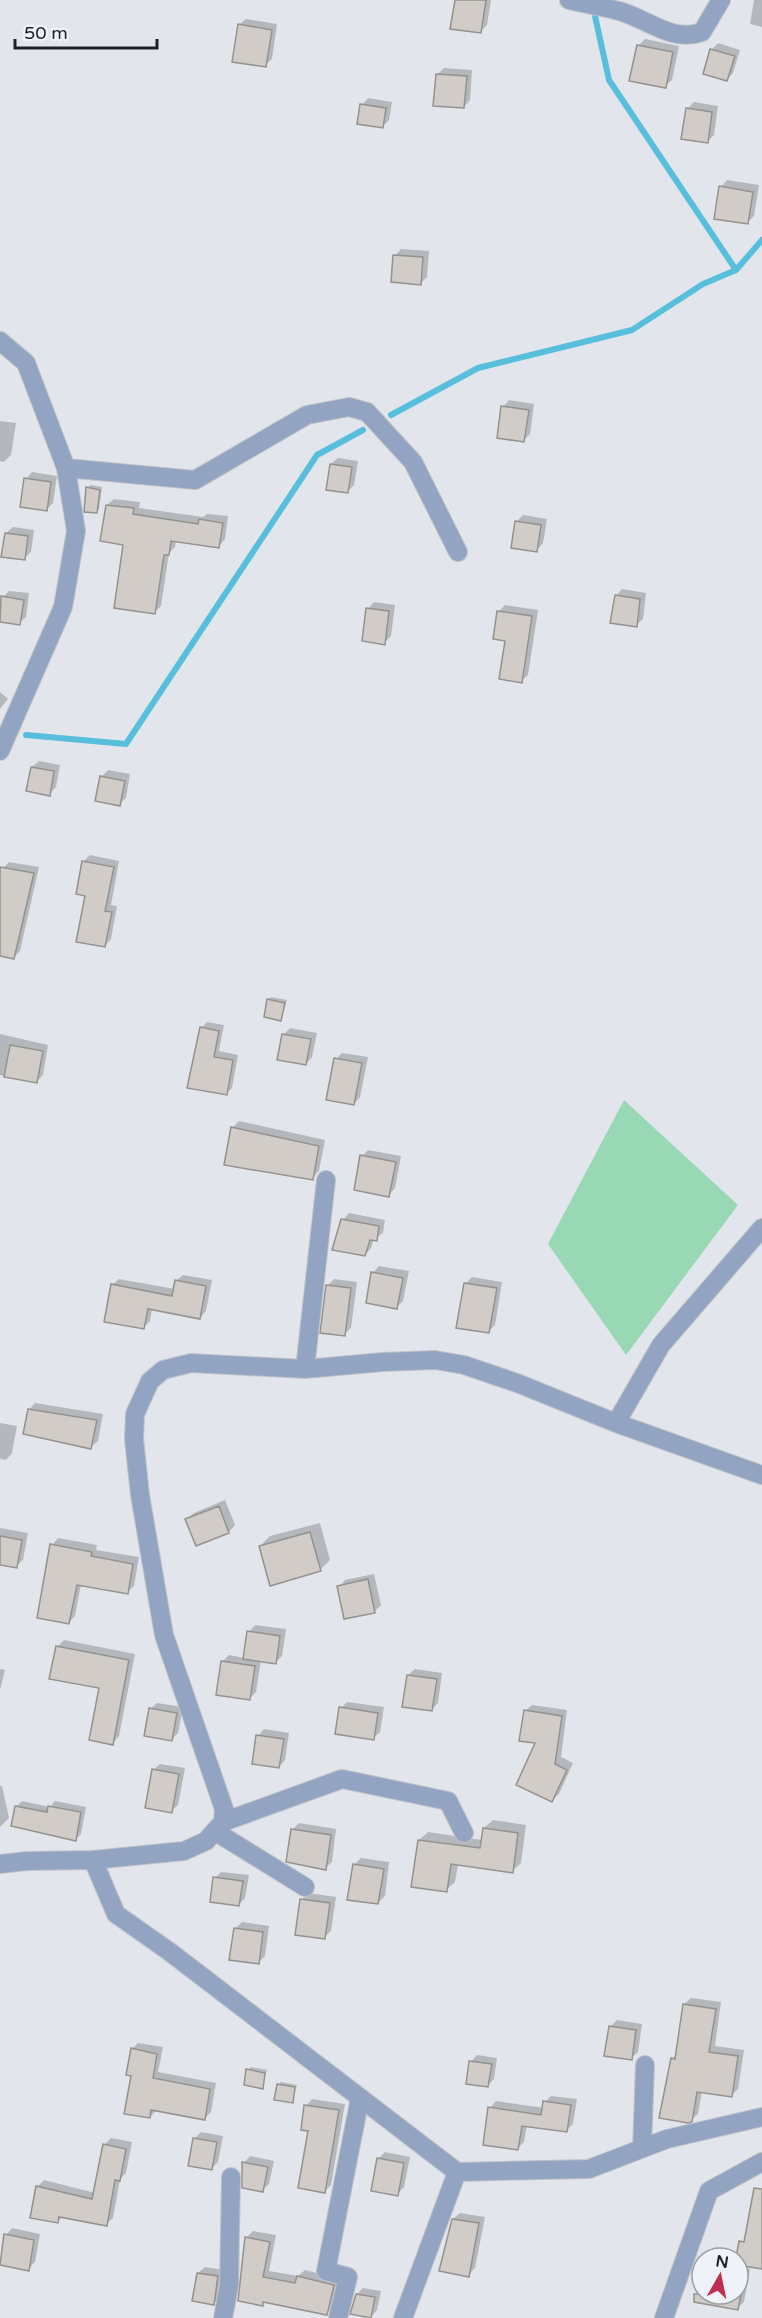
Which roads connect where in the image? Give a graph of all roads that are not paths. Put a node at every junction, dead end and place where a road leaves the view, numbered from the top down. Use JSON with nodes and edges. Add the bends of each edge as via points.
{"nodes":[{"id":1,"x":569,"y":0,"type":"edge"},
{"id":2,"x":721,"y":0,"type":"edge"},
{"id":3,"x":0,"y":341,"type":"edge"},
{"id":4,"x":66,"y":468,"type":"junction"},
{"id":5,"x":458,"y":552,"type":"dead end"},
{"id":6,"x":0,"y":751,"type":"edge"},
{"id":7,"x":326,"y":1180,"type":"dead end"},
{"id":8,"x":762,"y":1227,"type":"edge"},
{"id":9,"x":305,"y":1369,"type":"junction"},
{"id":10,"x":616,"y":1423,"type":"junction"},
{"id":11,"x":762,"y":1475,"type":"edge"},
{"id":12,"x":220,"y":1827,"type":"junction"},
{"id":13,"x":464,"y":1833,"type":"dead end"},
{"id":14,"x":93,"y":1860,"type":"junction"},
{"id":15,"x":0,"y":1864,"type":"edge"},
{"id":16,"x":305,"y":1887,"type":"dead end"},
{"id":17,"x":645,"y":2065,"type":"dead end"},
{"id":18,"x":360,"y":2098,"type":"junction"},
{"id":19,"x":762,"y":2117,"type":"edge"},
{"id":20,"x":642,"y":2149,"type":"junction"},
{"id":21,"x":762,"y":2162,"type":"edge"},
{"id":22,"x":457,"y":2172,"type":"junction"},
{"id":23,"x":231,"y":2177,"type":"dead end"},
{"id":24,"x":223,"y":2318,"type":"edge"},
{"id":25,"x":338,"y":2318,"type":"edge"},
{"id":26,"x":403,"y":2318,"type":"edge"},
{"id":27,"x":664,"y":2318,"type":"edge"}],
"edges":[{"from":1,"to":2,"type":"street","via":[[621,12],[689,37],[702,32]]},
{"from":3,"to":4,"type":"street","via":[[26,363]]},
{"from":4,"to":5,"type":"street","via":[[195,480],[307,415],[349,407],[367,412],[413,462]]},
{"from":4,"to":6,"type":"street","via":[[75,531],[63,608]]},
{"from":7,"to":9,"type":"street"},
{"from":8,"to":10,"type":"street","via":[[661,1345]]},
{"from":9,"to":10,"type":"street","via":[[435,1360],[464,1365]]},
{"from":9,"to":12,"type":"street","via":[[191,1363],[163,1370],[150,1381],[135,1414],[140,1495],[157,1604],[224,1809]]},
{"from":10,"to":11,"type":"street"},
{"from":12,"to":13,"type":"street","via":[[342,1779],[447,1801]]},
{"from":12,"to":14,"type":"street","via":[[184,1851]]},
{"from":12,"to":16,"type":"street"},
{"from":14,"to":15,"type":"street"},
{"from":14,"to":18,"type":"street","via":[[116,1914]]},
{"from":17,"to":20,"type":"street"},
{"from":18,"to":22,"type":"street"},
{"from":18,"to":25,"type":"street","via":[[326,2271],[348,2277]]},
{"from":19,"to":20,"type":"street","via":[[667,2139]]},
{"from":20,"to":22,"type":"street","via":[[589,2169]]},
{"from":21,"to":27,"type":"street","via":[[709,2191]]},
{"from":22,"to":26,"type":"street"},
{"from":23,"to":24,"type":"street","via":[[229,2286]]}]}
